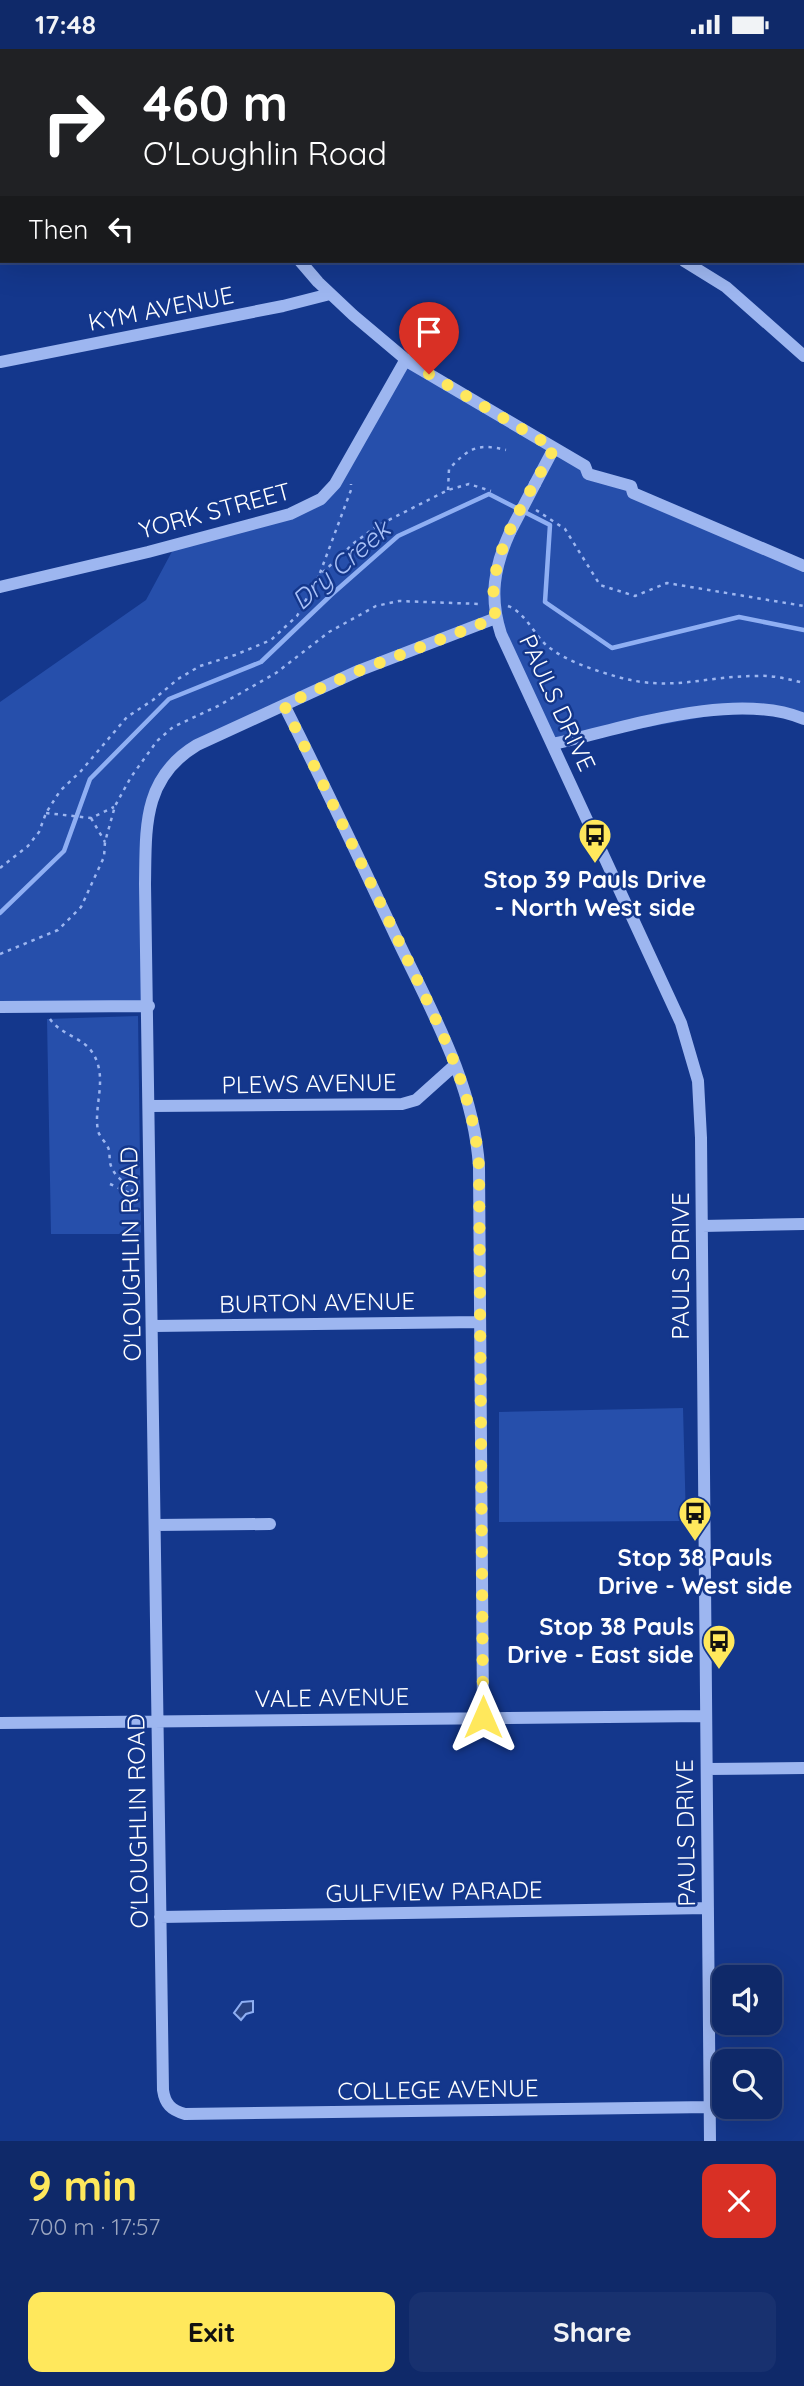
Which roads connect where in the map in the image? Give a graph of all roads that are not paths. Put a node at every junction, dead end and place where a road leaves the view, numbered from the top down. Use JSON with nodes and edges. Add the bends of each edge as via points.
{"nodes":[{"id":1,"x":302,"y":263,"type":"edge"},
{"id":2,"x":687,"y":263,"type":"edge"},
{"id":3,"x":330,"y":294,"type":"junction"},
{"id":4,"x":804,"y":356,"type":"edge"},
{"id":5,"x":406,"y":359,"type":"junction"},
{"id":6,"x":0,"y":362,"type":"edge"},
{"id":7,"x":554,"y":448,"type":"junction"},
{"id":8,"x":804,"y":566,"type":"edge"},
{"id":9,"x":0,"y":587,"type":"edge"},
{"id":10,"x":495,"y":612,"type":"junction"},
{"id":11,"x":284,"y":705,"type":"junction"},
{"id":12,"x":804,"y":719,"type":"edge"},
{"id":13,"x":553,"y":744,"type":"junction"},
{"id":14,"x":149,"y":1006,"type":"junction"},
{"id":15,"x":0,"y":1007,"type":"edge"},
{"id":16,"x":455,"y":1065,"type":"junction"},
{"id":17,"x":150,"y":1106,"type":"junction"},
{"id":18,"x":804,"y":1224,"type":"edge"},
{"id":19,"x":702,"y":1226,"type":"junction"},
{"id":20,"x":481,"y":1322,"type":"junction"},
{"id":21,"x":153,"y":1326,"type":"junction"},
{"id":22,"x":270,"y":1524,"type":"dead end"},
{"id":23,"x":155,"y":1525,"type":"junction"},
{"id":24,"x":706,"y":1716,"type":"junction"},
{"id":25,"x":483,"y":1717,"type":"junction"},
{"id":26,"x":158,"y":1721,"type":"junction"},
{"id":27,"x":0,"y":1723,"type":"edge"},
{"id":28,"x":804,"y":1768,"type":"edge"},
{"id":29,"x":707,"y":1769,"type":"junction"},
{"id":30,"x":708,"y":1908,"type":"junction"},
{"id":31,"x":160,"y":1917,"type":"junction"},
{"id":32,"x":169,"y":2106,"type":"joint"},
{"id":33,"x":710,"y":2107,"type":"junction"},
{"id":34,"x":710,"y":2141,"type":"edge"}],
"edges":[{"from":1,"to":3,"type":"street"},
{"from":2,"to":4,"type":"street","via":[[726,287]]},
{"from":3,"to":5,"type":"street"},
{"from":3,"to":6,"type":"street","name":"KYM AVENUE"},
{"from":5,"to":7,"type":"street"},
{"from":5,"to":9,"type":"street","name":"YORK STREET","via":[[335,484],[307,507]]},
{"from":7,"to":8,"type":"street","via":[[596,478],[631,486],[633,493]]},
{"from":7,"to":10,"type":"street","name":"PAULS DRIVE","bridge":true,"via":[[510,532],[495,572]]},
{"from":10,"to":11,"type":"street","name":"O'LOUGHLIN ROAD"},
{"from":10,"to":13,"type":"street","name":"PAULS DRIVE"},
{"from":11,"to":14,"type":"street","name":"O'LOUGHLIN ROAD","via":[[190,749],[165,773],[153,796],[146,834]]},
{"from":11,"to":16,"type":"street"},
{"from":12,"to":13,"type":"street","via":[[765,708],[700,712]]},
{"from":13,"to":19,"type":"street","name":"PAULS DRIVE","via":[[691,1052],[701,1108]]},
{"from":14,"to":15,"type":"street"},
{"from":14,"to":17,"type":"street","name":"O'LOUGHLIN ROAD"},
{"from":16,"to":17,"type":"street","name":"PLEWS AVENUE","via":[[416,1100],[402,1104]]},
{"from":16,"to":20,"type":"street","via":[[478,1145]]},
{"from":17,"to":21,"type":"street","name":"O'LOUGHLIN ROAD"},
{"from":18,"to":19,"type":"street"},
{"from":19,"to":24,"type":"street","name":"PAULS DRIVE"},
{"from":20,"to":21,"type":"street","name":"BURTON AVENUE"},
{"from":20,"to":25,"type":"street"},
{"from":21,"to":23,"type":"street","name":"O'LOUGHLIN ROAD"},
{"from":22,"to":23,"type":"street"},
{"from":23,"to":26,"type":"street","name":"O'LOUGHLIN ROAD"},
{"from":24,"to":25,"type":"street","name":"VALE AVENUE"},
{"from":24,"to":29,"type":"street","name":"PAULS DRIVE"},
{"from":25,"to":26,"type":"street","name":"VALE AVENUE"},
{"from":26,"to":27,"type":"street","name":"VALE AVENUE"},
{"from":26,"to":31,"type":"street","name":"O'LOUGHLIN ROAD"},
{"from":28,"to":29,"type":"street"},
{"from":29,"to":30,"type":"street","name":"PAULS DRIVE"},
{"from":30,"to":31,"type":"street","name":"GULFVIEW PARADE"},
{"from":30,"to":33,"type":"street","name":"PAULS DRIVE"},
{"from":31,"to":32,"type":"street","name":"O'LOUGHLIN ROAD","via":[[163,2090]]},
{"from":32,"to":33,"type":"street","name":"COLLEGE AVENUE","via":[[185,2114]]},
{"from":33,"to":34,"type":"street","name":"PAULS DRIVE"}]}
